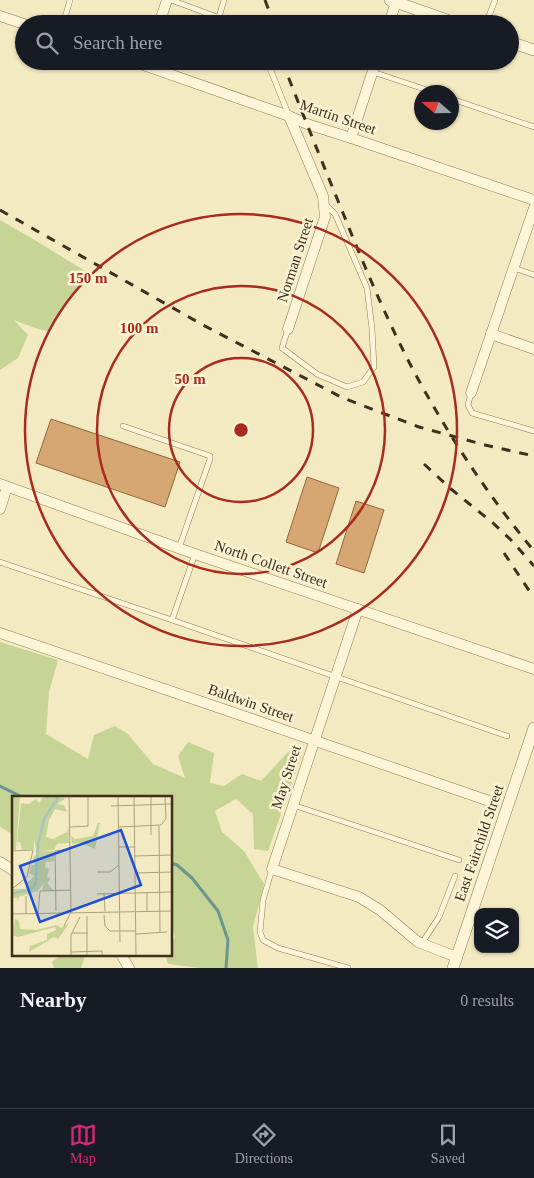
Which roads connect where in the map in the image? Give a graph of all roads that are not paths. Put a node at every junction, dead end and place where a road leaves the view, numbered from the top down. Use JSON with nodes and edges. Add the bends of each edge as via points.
{"nodes":[{"id":1,"x":70,"y":0,"type":"edge"},
{"id":2,"x":167,"y":0,"type":"edge"},
{"id":3,"x":171,"y":0,"type":"edge"},
{"id":4,"x":224,"y":0,"type":"edge"},
{"id":5,"x":495,"y":0,"type":"edge"},
{"id":6,"x":393,"y":1,"type":"edge"},
{"id":7,"x":413,"y":4,"type":"edge"},
{"id":8,"x":66,"y":15,"type":"edge"},
{"id":9,"x":162,"y":15,"type":"edge"},
{"id":10,"x":213,"y":15,"type":"edge"},
{"id":11,"x":220,"y":15,"type":"edge"},
{"id":12,"x":391,"y":15,"type":"edge"},
{"id":13,"x":438,"y":15,"type":"edge"},
{"id":14,"x":489,"y":15,"type":"edge"},
{"id":15,"x":0,"y":16,"type":"edge"},
{"id":16,"x":15,"y":21,"type":"edge"},
{"id":17,"x":519,"y":45,"type":"edge"},
{"id":18,"x":534,"y":50,"type":"edge"},
{"id":19,"x":163,"y":70,"type":"edge"},
{"id":20,"x":271,"y":70,"type":"edge"},
{"id":21,"x":373,"y":72,"type":"joint"},
{"id":22,"x":414,"y":86,"type":"edge"},
{"id":23,"x":459,"y":101,"type":"edge"},
{"id":24,"x":290,"y":116,"type":"junction"},
{"id":25,"x":534,"y":127,"type":"edge"},
{"id":26,"x":351,"y":138,"type":"junction"},
{"id":27,"x":534,"y":200,"type":"edge"},
{"id":28,"x":323,"y":202,"type":"junction"},
{"id":29,"x":534,"y":208,"type":"edge"},
{"id":30,"x":514,"y":268,"type":"junction"},
{"id":31,"x":534,"y":275,"type":"edge"},
{"id":32,"x":288,"y":329,"type":"joint"},
{"id":33,"x":491,"y":334,"type":"junction"},
{"id":34,"x":534,"y":350,"type":"edge"},
{"id":35,"x":471,"y":393,"type":"joint"},
{"id":36,"x":123,"y":426,"type":"dead end"},
{"id":37,"x":534,"y":431,"type":"edge"},
{"id":38,"x":4,"y":486,"type":"edge"},
{"id":39,"x":0,"y":509,"type":"edge"},
{"id":40,"x":179,"y":548,"type":"junction"},
{"id":41,"x":195,"y":554,"type":"junction"},
{"id":42,"x":0,"y":562,"type":"edge"},
{"id":43,"x":358,"y":610,"type":"junction"},
{"id":44,"x":172,"y":620,"type":"junction"},
{"id":45,"x":0,"y":633,"type":"edge"},
{"id":46,"x":534,"y":668,"type":"edge"},
{"id":47,"x":335,"y":677,"type":"junction"},
{"id":48,"x":534,"y":728,"type":"edge"},
{"id":49,"x":507,"y":736,"type":"dead end"},
{"id":50,"x":314,"y":741,"type":"junction"},
{"id":51,"x":492,"y":802,"type":"dead end"},
{"id":52,"x":293,"y":805,"type":"junction"},
{"id":53,"x":459,"y":860,"type":"dead end"},
{"id":54,"x":0,"y":862,"type":"edge"},
{"id":55,"x":272,"y":869,"type":"junction"},
{"id":56,"x":12,"y":870,"type":"edge"},
{"id":57,"x":455,"y":876,"type":"dead end"},
{"id":58,"x":422,"y":943,"type":"junction"},
{"id":59,"x":122,"y":956,"type":"edge"},
{"id":60,"x":455,"y":962,"type":"edge"},
{"id":61,"x":129,"y":968,"type":"edge"},
{"id":62,"x":348,"y":968,"type":"edge"}],
"edges":[{"from":1,"to":8,"type":"lane"},
{"from":2,"to":9,"type":"street"},
{"from":3,"to":10,"type":"lane"},
{"from":4,"to":11,"type":"lane"},
{"from":5,"to":14,"type":"lane"},
{"from":6,"to":7,"type":"street"},
{"from":6,"to":12,"type":"street"},
{"from":7,"to":13,"type":"street"},
{"from":15,"to":16,"type":"street"},
{"from":17,"to":18,"type":"street"},
{"from":19,"to":24,"type":"street","name":"Martin Street"},
{"from":20,"to":24,"type":"lane"},
{"from":21,"to":22,"type":"lane"},
{"from":21,"to":26,"type":"street"},
{"from":23,"to":25,"type":"lane"},
{"from":24,"to":26,"type":"street","name":"Martin Street"},
{"from":24,"to":28,"type":"street","name":"Norman Street"},
{"from":26,"to":27,"type":"street","name":"Martin Street"},
{"from":28,"to":32,"type":"street","name":"Norman Street","via":[[325,218]]},
{"from":28,"to":32,"type":"lane","via":[[335,214],[367,288],[374,367],[363,382],[347,387],[317,374],[282,348]]},
{"from":29,"to":30,"type":"street"},
{"from":30,"to":31,"type":"lane"},
{"from":30,"to":33,"type":"street"},
{"from":33,"to":34,"type":"street"},
{"from":33,"to":35,"type":"street"},
{"from":35,"to":37,"type":"lane","via":[[468,406],[472,413]]},
{"from":36,"to":40,"type":"lane","via":[[210,456]]},
{"from":38,"to":39,"type":"street"},
{"from":38,"to":40,"type":"street","name":"North Collett Street"},
{"from":40,"to":41,"type":"street","name":"North Collett Street"},
{"from":41,"to":43,"type":"street","name":"North Collett Street"},
{"from":41,"to":44,"type":"lane"},
{"from":42,"to":44,"type":"lane"},
{"from":43,"to":46,"type":"street","name":"North Collett Street"},
{"from":43,"to":47,"type":"street","name":"May Street"},
{"from":44,"to":47,"type":"lane"},
{"from":45,"to":50,"type":"street","name":"Baldwin Street"},
{"from":47,"to":49,"type":"lane"},
{"from":47,"to":50,"type":"street","name":"May Street"},
{"from":48,"to":60,"type":"street","name":"East Fairchild Street"},
{"from":50,"to":51,"type":"street","name":"Baldwin Street"},
{"from":50,"to":52,"type":"street","name":"May Street"},
{"from":52,"to":53,"type":"lane"},
{"from":52,"to":55,"type":"street","name":"May Street"},
{"from":54,"to":56,"type":"street"},
{"from":55,"to":58,"type":"street","via":[[359,897]]},
{"from":55,"to":62,"type":"lane","via":[[263,900],[260,932],[263,940],[278,948]]},
{"from":57,"to":58,"type":"lane","via":[[439,917]]},
{"from":58,"to":60,"type":"street"},
{"from":59,"to":61,"type":"street"}]}
